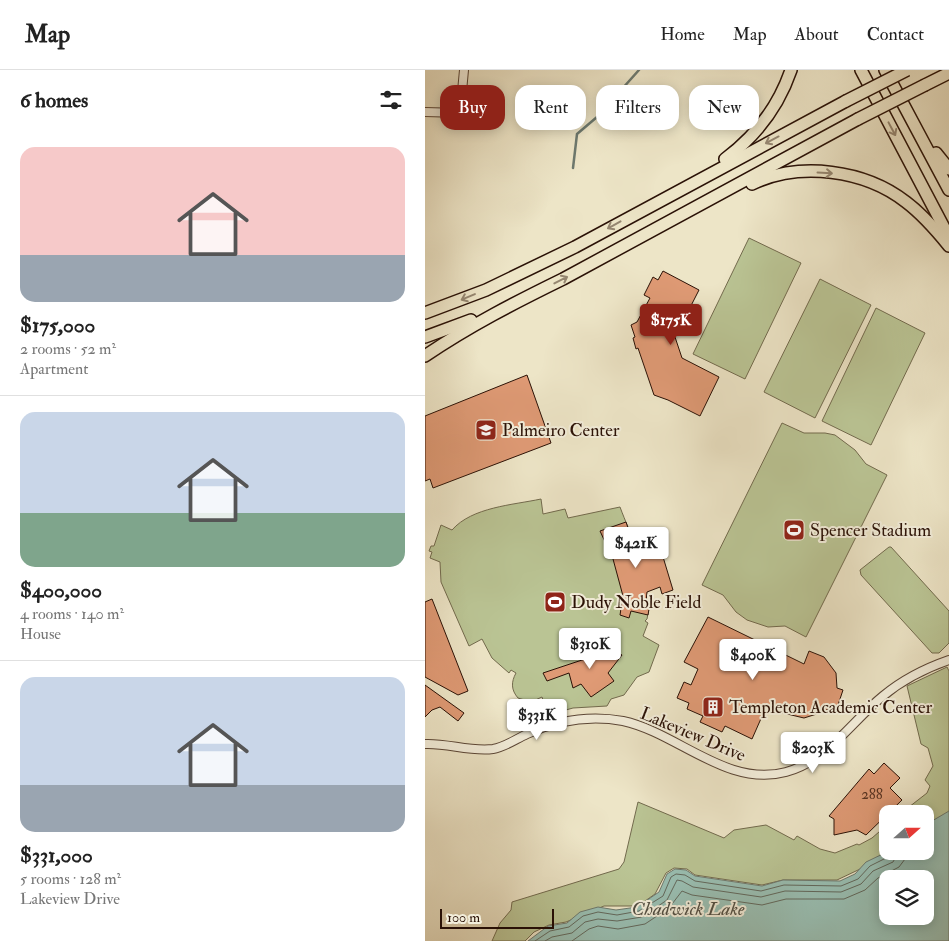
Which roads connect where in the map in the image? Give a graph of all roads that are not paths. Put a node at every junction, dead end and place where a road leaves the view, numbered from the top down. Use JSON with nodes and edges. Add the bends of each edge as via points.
{"nodes":[{"id":1,"x":463,"y":70,"type":"edge"},
{"id":2,"x":791,"y":70,"type":"edge"},
{"id":3,"x":861,"y":70,"type":"edge"},
{"id":4,"x":885,"y":70,"type":"edge"},
{"id":5,"x":907,"y":70,"type":"edge"},
{"id":6,"x":948,"y":73,"type":"edge"},
{"id":7,"x":425,"y":112,"type":"edge"},
{"id":8,"x":920,"y":135,"type":"junction"},
{"id":9,"x":949,"y":169,"type":"edge"},
{"id":10,"x":949,"y":190,"type":"edge"},
{"id":11,"x":695,"y":208,"type":"junction"},
{"id":12,"x":643,"y":209,"type":"junction"},
{"id":13,"x":949,"y":238,"type":"edge"},
{"id":14,"x":517,"y":302,"type":"junction"},
{"id":15,"x":425,"y":313,"type":"edge"},
{"id":16,"x":425,"y":337,"type":"edge"},
{"id":17,"x":425,"y":356,"type":"edge"},
{"id":18,"x":949,"y":660,"type":"edge"},
{"id":19,"x":425,"y":744,"type":"edge"}],
"edges":[{"from":1,"to":7,"type":"street","via":[[460,113]]},
{"from":2,"to":12,"type":"main road","via":[[772,111],[746,142],[724,160]]},
{"from":3,"to":13,"type":"main road","one_way":true},
{"from":4,"to":8,"type":"main road"},
{"from":5,"to":12,"type":"main road","one_way":true,"bridge":true},
{"from":6,"to":11,"type":"main road","bridge":true},
{"from":8,"to":9,"type":"main road"},
{"from":8,"to":10,"type":"main road"},
{"from":11,"to":13,"type":"main road","one_way":true,"via":[[721,200],[770,177],[835,173],[861,179],[899,197]]},
{"from":14,"to":11,"type":"main road","one_way":true},
{"from":12,"to":15,"type":"main road","one_way":true,"via":[[509,279]]},
{"from":14,"to":16,"type":"main road"},
{"from":14,"to":17,"type":"main road"},
{"from":18,"to":19,"type":"street","name":"Lakeview Drive","via":[[919,673],[883,696],[821,755],[796,769],[771,775],[733,770],[654,732],[612,720],[585,718],[545,725],[495,749]]}]}
